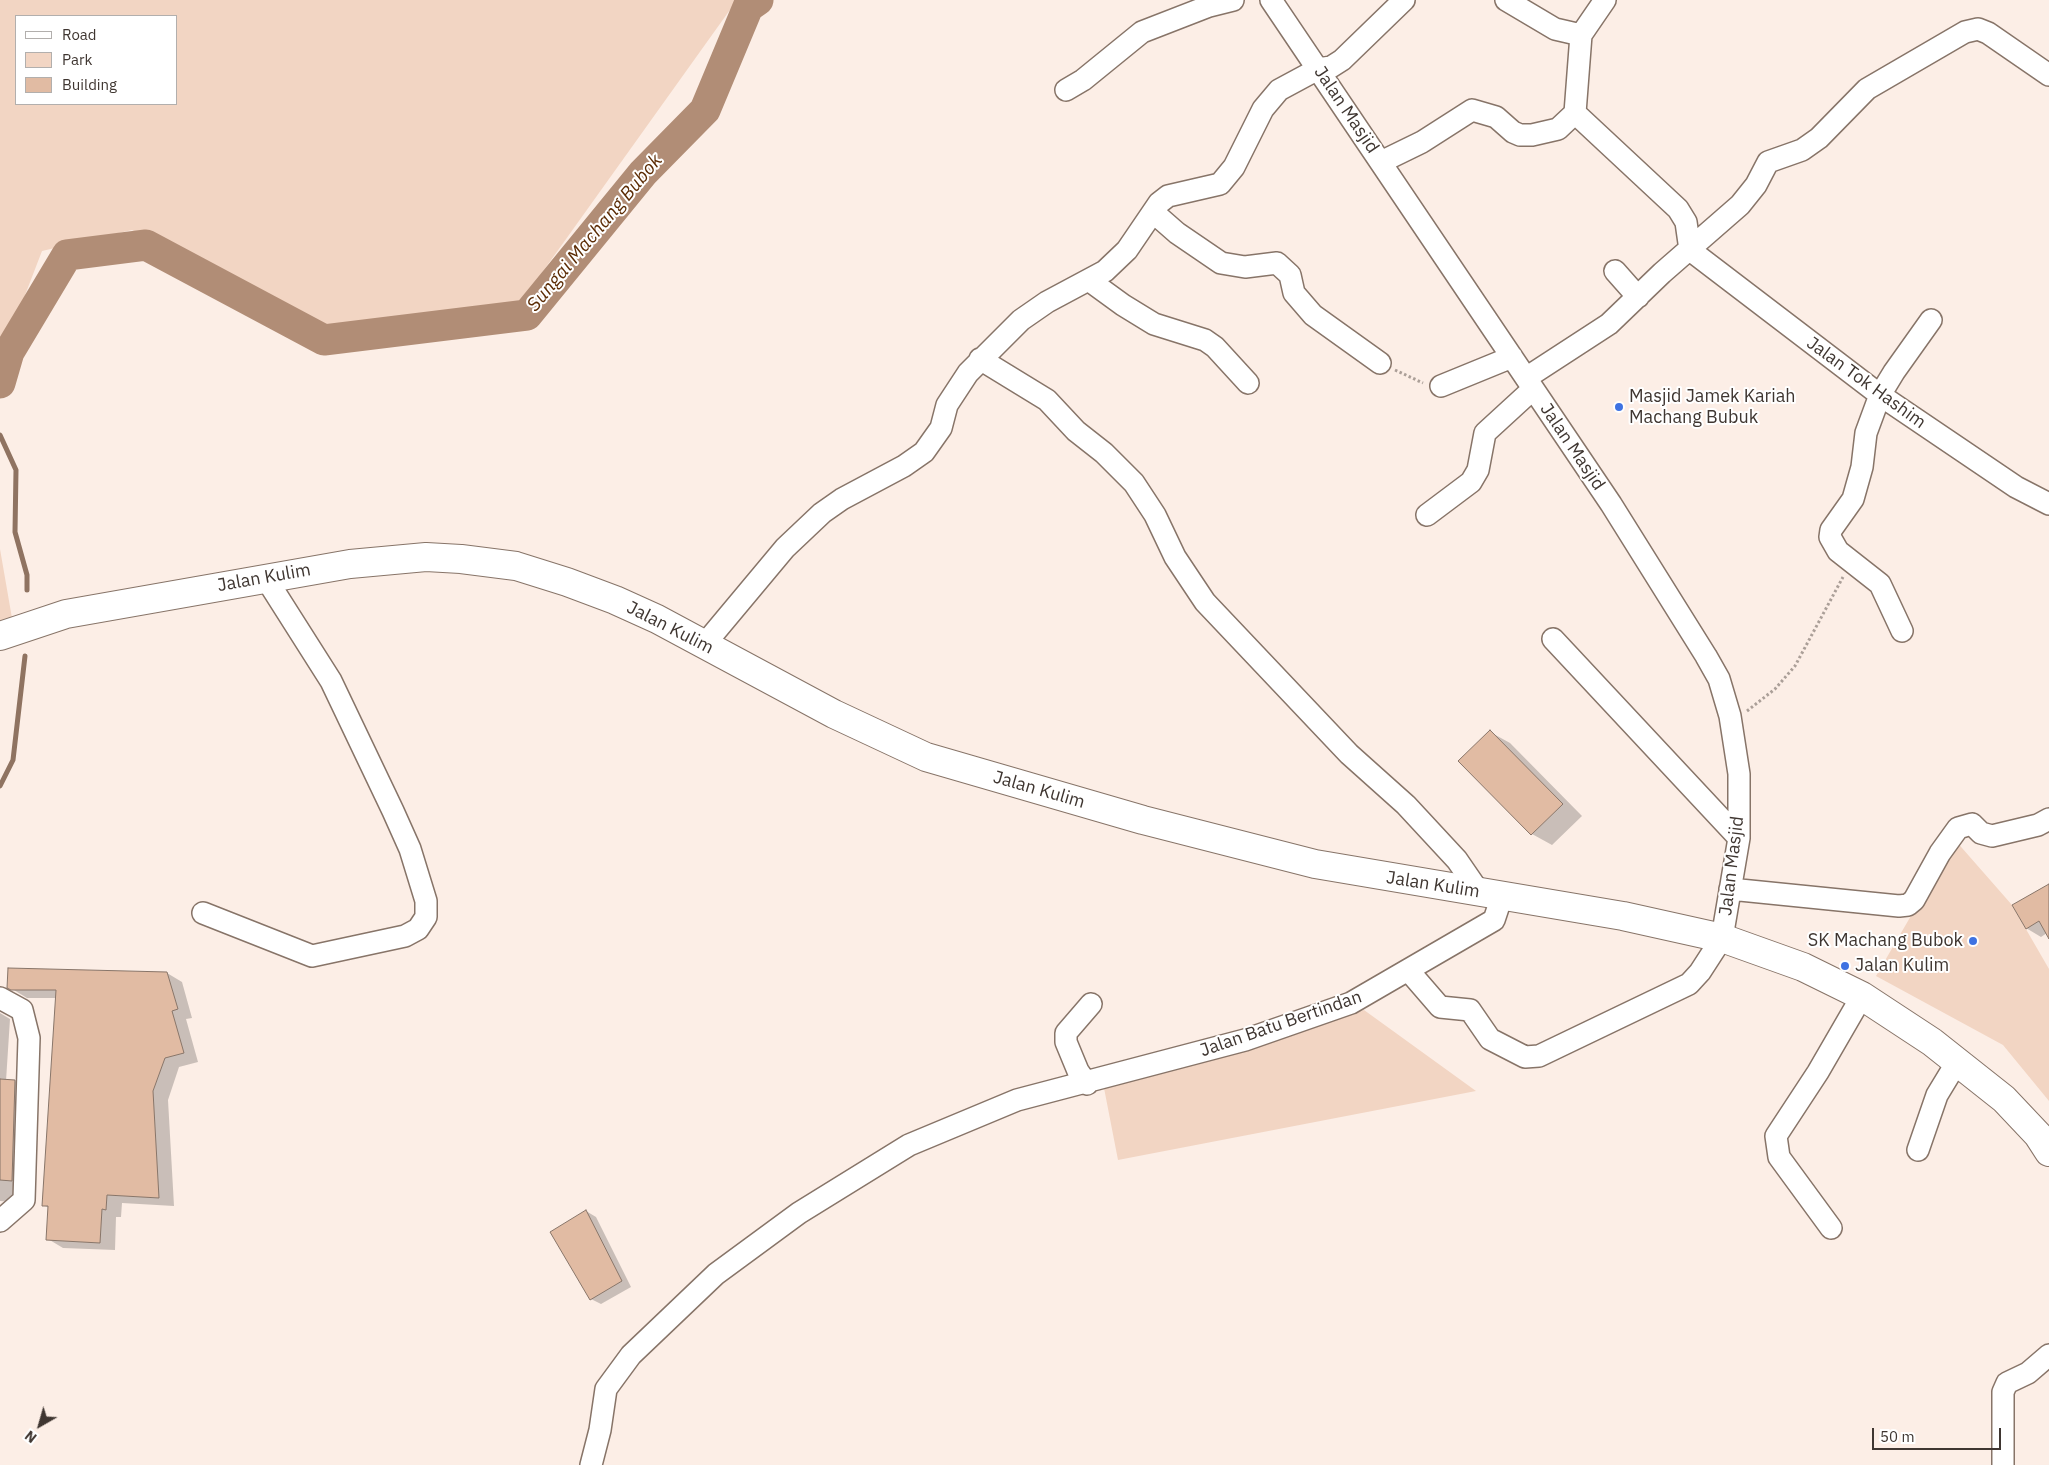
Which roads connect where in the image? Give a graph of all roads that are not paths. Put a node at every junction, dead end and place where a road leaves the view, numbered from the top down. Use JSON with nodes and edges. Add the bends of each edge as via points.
{"nodes":[{"id":1,"x":1233,"y":0,"type":"edge"},
{"id":2,"x":1271,"y":0,"type":"edge"},
{"id":3,"x":1404,"y":0,"type":"edge"},
{"id":4,"x":1506,"y":0,"type":"edge"},
{"id":5,"x":1605,"y":0,"type":"edge"},
{"id":6,"x":1581,"y":35,"type":"junction"},
{"id":7,"x":1318,"y":69,"type":"junction"},
{"id":8,"x":2049,"y":75,"type":"edge"},
{"id":9,"x":1066,"y":90,"type":"dead end"},
{"id":10,"x":1575,"y":113,"type":"junction"},
{"id":11,"x":1381,"y":162,"type":"junction"},
{"id":12,"x":1153,"y":212,"type":"junction"},
{"id":13,"x":1690,"y":250,"type":"junction"},
{"id":14,"x":1615,"y":271,"type":"dead end"},
{"id":15,"x":1090,"y":280,"type":"junction"},
{"id":16,"x":1638,"y":297,"type":"junction"},
{"id":17,"x":1931,"y":320,"type":"dead end"},
{"id":18,"x":1512,"y":357,"type":"junction"},
{"id":19,"x":980,"y":359,"type":"junction"},
{"id":20,"x":1380,"y":363,"type":"road end"},
{"id":21,"x":1248,"y":383,"type":"dead end"},
{"id":22,"x":1529,"y":383,"type":"junction"},
{"id":23,"x":1441,"y":386,"type":"road end"},
{"id":24,"x":1880,"y":395,"type":"junction"},
{"id":25,"x":2049,"y":504,"type":"edge"},
{"id":26,"x":1427,"y":515,"type":"dead end"},
{"id":27,"x":265,"y":577,"type":"junction"},
{"id":28,"x":1902,"y":631,"type":"dead end"},
{"id":29,"x":0,"y":636,"type":"edge"},
{"id":30,"x":1553,"y":639,"type":"dead end"},
{"id":31,"x":704,"y":645,"type":"junction"},
{"id":32,"x":2049,"y":819,"type":"edge"},
{"id":33,"x":1739,"y":838,"type":"junction"},
{"id":34,"x":1730,"y":889,"type":"junction"},
{"id":35,"x":1491,"y":894,"type":"junction"},
{"id":36,"x":203,"y":913,"type":"dead end"},
{"id":37,"x":1722,"y":938,"type":"junction"},
{"id":38,"x":1408,"y":970,"type":"junction"},
{"id":39,"x":1862,"y":996,"type":"junction"},
{"id":40,"x":0,"y":998,"type":"edge"},
{"id":41,"x":1091,"y":1004,"type":"dead end"},
{"id":42,"x":1958,"y":1062,"type":"junction"},
{"id":43,"x":1087,"y":1084,"type":"junction"},
{"id":44,"x":1918,"y":1150,"type":"dead end"},
{"id":45,"x":2049,"y":1152,"type":"edge"},
{"id":46,"x":0,"y":1221,"type":"edge"},
{"id":47,"x":1831,"y":1228,"type":"dead end"},
{"id":48,"x":2049,"y":1355,"type":"edge"},
{"id":49,"x":591,"y":1465,"type":"edge"},
{"id":50,"x":2003,"y":1465,"type":"edge"}],
"edges":[{"from":1,"to":9,"type":"street","via":[[1142,32]]},
{"from":2,"to":7,"type":"street","name":"Jalan Masjid"},
{"from":3,"to":7,"type":"street","via":[[1342,60],[1331,67]]},
{"from":4,"to":6,"type":"street","via":[[1555,29]]},
{"from":5,"to":6,"type":"street"},
{"from":6,"to":10,"type":"street"},
{"from":7,"to":11,"type":"street","name":"Jalan Masjid"},
{"from":7,"to":12,"type":"street","via":[[1279,90],[1263,109],[1234,167],[1220,184],[1168,196]]},
{"from":8,"to":13,"type":"street","via":[[1978,29],[1966,32],[1867,89],[1819,138],[1802,150],[1768,162],[1740,205]]},
{"from":10,"to":11,"type":"street","via":[[1558,128],[1532,135],[1513,132],[1496,117],[1472,110],[1422,142]]},
{"from":10,"to":13,"type":"street","via":[[1678,209],[1686,222]]},
{"from":11,"to":18,"type":"street","name":"Jalan Masjid"},
{"from":12,"to":15,"type":"street","via":[[1127,250]]},
{"from":12,"to":20,"type":"street","via":[[1221,263],[1245,267],[1276,263],[1290,275],[1294,293],[1313,315]]},
{"from":13,"to":16,"type":"street"},
{"from":13,"to":24,"type":"street","name":"Jalan Tok Hashim"},
{"from":14,"to":16,"type":"street"},
{"from":15,"to":19,"type":"street","via":[[1047,302],[1021,320]]},
{"from":15,"to":21,"type":"street","via":[[1123,306],[1154,324],[1205,340]]},
{"from":16,"to":22,"type":"street","via":[[1608,324]]},
{"from":17,"to":24,"type":"street"},
{"from":18,"to":22,"type":"street","name":"Jalan Masjid"},
{"from":18,"to":23,"type":"street"},
{"from":19,"to":31,"type":"street","via":[[947,405],[941,428],[924,452],[822,513],[785,548]]},
{"from":19,"to":35,"type":"street","via":[[1047,400],[1134,483],[1156,515],[1175,557],[1205,602],[1349,754],[1406,806]]},
{"from":22,"to":26,"type":"street","via":[[1485,433],[1478,470],[1471,482]]},
{"from":22,"to":33,"type":"street","name":"Jalan Masjid","via":[[1611,504],[1720,679],[1739,774]]},
{"from":24,"to":25,"type":"street","name":"Jalan Tok Hashim","via":[[2016,486]]},
{"from":24,"to":28,"type":"street","via":[[1866,433],[1862,467],[1853,499],[1831,530],[1830,537],[1838,550],[1880,584]]},
{"from":27,"to":29,"type":"main road","name":"Jalan Kulim","via":[[66,614]]},
{"from":27,"to":31,"type":"main road","name":"Jalan Kulim","via":[[426,557],[516,566],[615,600]]},
{"from":27,"to":36,"type":"street","via":[[331,681],[393,811],[410,849],[426,901],[426,917],[418,929],[405,936],[312,956]]},
{"from":30,"to":33,"type":"street"},
{"from":31,"to":35,"type":"main road","name":"Jalan Kulim","via":[[834,714],[926,756],[1226,842],[1315,864]]},
{"from":32,"to":34,"type":"street","via":[[2038,825],[1992,836],[1981,833],[1972,824],[1958,828],[1908,905]]},
{"from":33,"to":34,"type":"street","name":"Jalan Masjid"},
{"from":34,"to":37,"type":"street","name":"Jalan Masjid"},
{"from":35,"to":37,"type":"main road","name":"Jalan Kulim","via":[[1623,916]]},
{"from":35,"to":38,"type":"street","name":"Jalan Batu Bertindan","via":[[1494,920]]},
{"from":37,"to":38,"type":"street","via":[[1689,984],[1540,1056],[1525,1057],[1490,1039],[1470,1010],[1440,1007]]},
{"from":37,"to":39,"type":"main road","name":"Jalan Kulim","via":[[1803,968]]},
{"from":38,"to":43,"type":"street","name":"Jalan Batu Bertindan","via":[[1351,1003],[1244,1040]]},
{"from":39,"to":42,"type":"main road","name":"Jalan Kulim"},
{"from":39,"to":47,"type":"street","via":[[1776,1136],[1780,1157]]},
{"from":40,"to":46,"type":"street","via":[[22,1010],[29,1038],[24,1200]]},
{"from":41,"to":43,"type":"street","via":[[1066,1033],[1066,1042]]},
{"from":42,"to":44,"type":"street","via":[[1937,1095]]},
{"from":42,"to":45,"type":"main road","name":"Jalan Kulim","via":[[2004,1100],[2038,1135]]},
{"from":43,"to":49,"type":"street","name":"Jalan Batu Bertindan","via":[[1017,1100],[909,1145],[799,1213],[716,1274],[631,1355],[606,1389]]},
{"from":48,"to":50,"type":"street","via":[[2028,1373],[2007,1383],[2003,1392]]}]}
